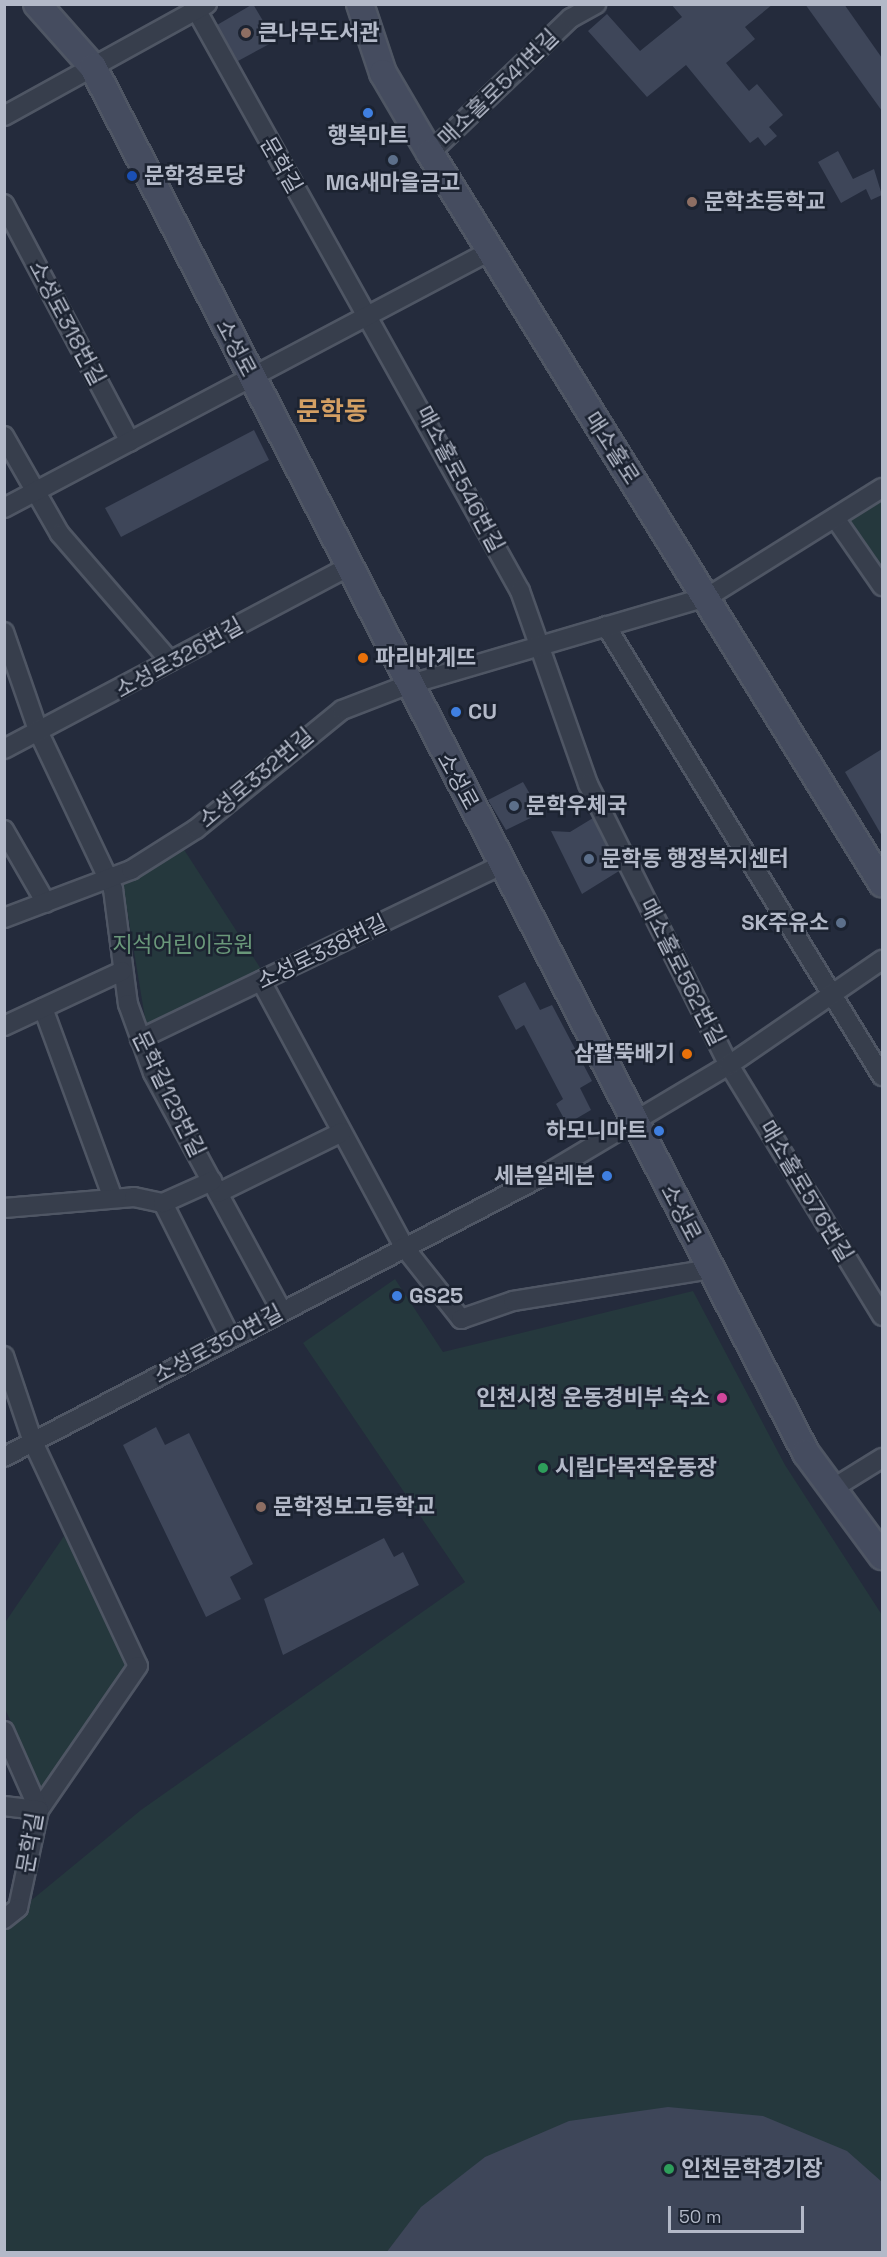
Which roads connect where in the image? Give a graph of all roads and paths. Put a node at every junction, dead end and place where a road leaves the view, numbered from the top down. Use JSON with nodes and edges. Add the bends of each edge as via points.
{"nodes":[{"id":1,"x":37,"y":4,"type":"edge"},
{"id":2,"x":596,"y":4,"type":"edge"},
{"id":3,"x":198,"y":7,"type":"edge"},
{"id":4,"x":366,"y":11,"type":"edge"},
{"id":5,"x":93,"y":67,"type":"junction"},
{"id":6,"x":4,"y":116,"type":"edge"},
{"id":7,"x":430,"y":153,"type":"junction"},
{"id":8,"x":4,"y":204,"type":"edge"},
{"id":9,"x":490,"y":251,"type":"junction"},
{"id":10,"x":370,"y":317,"type":"junction"},
{"id":11,"x":252,"y":378,"type":"junction"},
{"id":12,"x":4,"y":436,"type":"edge"},
{"id":13,"x":130,"y":442,"type":"junction"},
{"id":14,"x":882,"y":488,"type":"edge"},
{"id":15,"x":34,"y":492,"type":"junction"},
{"id":16,"x":4,"y":508,"type":"edge"},
{"id":17,"x":835,"y":518,"type":"junction"},
{"id":18,"x":352,"y":565,"type":"junction"},
{"id":19,"x":882,"y":586,"type":"edge"},
{"id":20,"x":709,"y":596,"type":"junction"},
{"id":21,"x":606,"y":626,"type":"junction"},
{"id":22,"x":4,"y":632,"type":"edge"},
{"id":23,"x":542,"y":645,"type":"junction"},
{"id":24,"x":170,"y":661,"type":"junction"},
{"id":25,"x":407,"y":685,"type":"junction"},
{"id":26,"x":39,"y":733,"type":"junction"},
{"id":27,"x":4,"y":749,"type":"edge"},
{"id":28,"x":4,"y":830,"type":"edge"},
{"id":29,"x":504,"y":864,"type":"junction"},
{"id":30,"x":109,"y":880,"type":"junction"},
{"id":31,"x":882,"y":884,"type":"edge"},
{"id":32,"x":46,"y":903,"type":"junction"},
{"id":33,"x":4,"y":918,"type":"edge"},
{"id":34,"x":882,"y":960,"type":"edge"},
{"id":35,"x":122,"y":970,"type":"junction"},
{"id":36,"x":261,"y":981,"type":"junction"},
{"id":37,"x":832,"y":994,"type":"junction"},
{"id":38,"x":43,"y":1008,"type":"junction"},
{"id":39,"x":4,"y":1026,"type":"edge"},
{"id":40,"x":140,"y":1039,"type":"junction"},
{"id":41,"x":729,"y":1065,"type":"junction"},
{"id":42,"x":882,"y":1076,"type":"edge"},
{"id":43,"x":635,"y":1123,"type":"junction"},
{"id":44,"x":342,"y":1132,"type":"junction"},
{"id":45,"x":215,"y":1187,"type":"junction"},
{"id":46,"x":113,"y":1198,"type":"junction"},
{"id":47,"x":163,"y":1203,"type":"junction"},
{"id":48,"x":5,"y":1207,"type":"edge"},
{"id":49,"x":404,"y":1247,"type":"junction"},
{"id":50,"x":710,"y":1269,"type":"junction"},
{"id":51,"x":281,"y":1310,"type":"junction"},
{"id":52,"x":882,"y":1316,"type":"edge"},
{"id":53,"x":230,"y":1337,"type":"junction"},
{"id":54,"x":4,"y":1356,"type":"edge"},
{"id":55,"x":33,"y":1442,"type":"junction"},
{"id":56,"x":4,"y":1457,"type":"edge"},
{"id":57,"x":882,"y":1458,"type":"edge"},
{"id":58,"x":832,"y":1489,"type":"junction"},
{"id":59,"x":882,"y":1556,"type":"edge"},
{"id":60,"x":4,"y":1731,"type":"edge"},
{"id":61,"x":4,"y":1806,"type":"edge"},
{"id":62,"x":39,"y":1810,"type":"junction"},
{"id":63,"x":4,"y":1919,"type":"edge"}],
"edges":[{"from":1,"to":5,"type":"street","name":"소성로"},
{"from":2,"to":7,"type":"street","name":"매소홀로541번길","via":[[571,18]]},
{"from":3,"to":5,"type":"street","name":"문학길"},
{"from":3,"to":10,"type":"street","name":"문학길"},
{"from":4,"to":7,"type":"street","name":"매소홀로","via":[[383,73]]},
{"from":5,"to":6,"type":"street","name":"문학길"},
{"from":5,"to":11,"type":"street","name":"소성로"},
{"from":7,"to":9,"type":"street","name":"매소홀로"},
{"from":8,"to":13,"type":"street","name":"소성로318번길"},
{"from":9,"to":10,"type":"street"},
{"from":9,"to":20,"type":"street","name":"매소홀로"},
{"from":10,"to":11,"type":"street"},
{"from":10,"to":23,"type":"street","name":"매소홀로546번길","via":[[520,591]]},
{"from":11,"to":13,"type":"street"},
{"from":11,"to":18,"type":"street","name":"소성로"},
{"from":12,"to":15,"type":"street"},
{"from":13,"to":15,"type":"street"},
{"from":14,"to":17,"type":"street"},
{"from":15,"to":16,"type":"street"},
{"from":15,"to":24,"type":"street","via":[[60,534]]},
{"from":17,"to":19,"type":"street"},
{"from":17,"to":20,"type":"street"},
{"from":18,"to":24,"type":"street","name":"소성로326번길"},
{"from":18,"to":25,"type":"street","name":"소성로"},
{"from":20,"to":21,"type":"street"},
{"from":20,"to":31,"type":"street","name":"매소홀로"},
{"from":21,"to":23,"type":"street"},
{"from":21,"to":37,"type":"street"},
{"from":22,"to":26,"type":"street"},
{"from":23,"to":25,"type":"street"},
{"from":23,"to":41,"type":"street","name":"매소홀로562번길","via":[[588,784]]},
{"from":24,"to":26,"type":"street","name":"소성로326번길"},
{"from":25,"to":29,"type":"street","name":"소성로"},
{"from":25,"to":30,"type":"street","name":"소성로332번길","via":[[342,710],[196,829]]},
{"from":26,"to":27,"type":"street","name":"소성로326번길"},
{"from":26,"to":30,"type":"street"},
{"from":28,"to":32,"type":"street"},
{"from":29,"to":36,"type":"street","name":"소성로338번길"},
{"from":29,"to":43,"type":"street","name":"소성로"},
{"from":30,"to":32,"type":"street","name":"소성로332번길"},
{"from":30,"to":35,"type":"street","name":"문학길125번길"},
{"from":32,"to":33,"type":"street","name":"소성로332번길"},
{"from":34,"to":37,"type":"street"},
{"from":35,"to":38,"type":"street"},
{"from":35,"to":40,"type":"street","name":"문학길125번길"},
{"from":36,"to":40,"type":"street","name":"소성로338번길"},
{"from":36,"to":44,"type":"street"},
{"from":37,"to":41,"type":"street"},
{"from":37,"to":42,"type":"street"},
{"from":38,"to":39,"type":"street"},
{"from":38,"to":46,"type":"street"},
{"from":40,"to":45,"type":"street","name":"문학길125번길"},
{"from":41,"to":43,"type":"street"},
{"from":41,"to":52,"type":"street","name":"매소홀로576번길"},
{"from":43,"to":49,"type":"street","name":"소성로350번길"},
{"from":43,"to":50,"type":"street","name":"소성로"},
{"from":44,"to":45,"type":"street"},
{"from":44,"to":49,"type":"street"},
{"from":45,"to":47,"type":"street","name":"문학길125번길"},
{"from":45,"to":51,"type":"street"},
{"from":46,"to":47,"type":"street","name":"문학길125번길"},
{"from":46,"to":48,"type":"street","name":"문학길125번길"},
{"from":47,"to":53,"type":"street"},
{"from":49,"to":50,"type":"street","via":[[461,1319],[513,1301]]},
{"from":49,"to":51,"type":"street","name":"소성로350번길"},
{"from":50,"to":58,"type":"street","name":"소성로","via":[[806,1453]]},
{"from":51,"to":53,"type":"street","name":"소성로350번길"},
{"from":53,"to":55,"type":"street","name":"소성로350번길"},
{"from":54,"to":55,"type":"street"},
{"from":55,"to":56,"type":"street","name":"소성로350번길"},
{"from":55,"to":62,"type":"street","via":[[138,1666]]},
{"from":57,"to":58,"type":"street"},
{"from":58,"to":59,"type":"street","name":"소성로"},
{"from":60,"to":62,"type":"street","name":"문학길"},
{"from":61,"to":62,"type":"street"},
{"from":62,"to":63,"type":"street","name":"문학길","via":[[18,1908]]}]}
